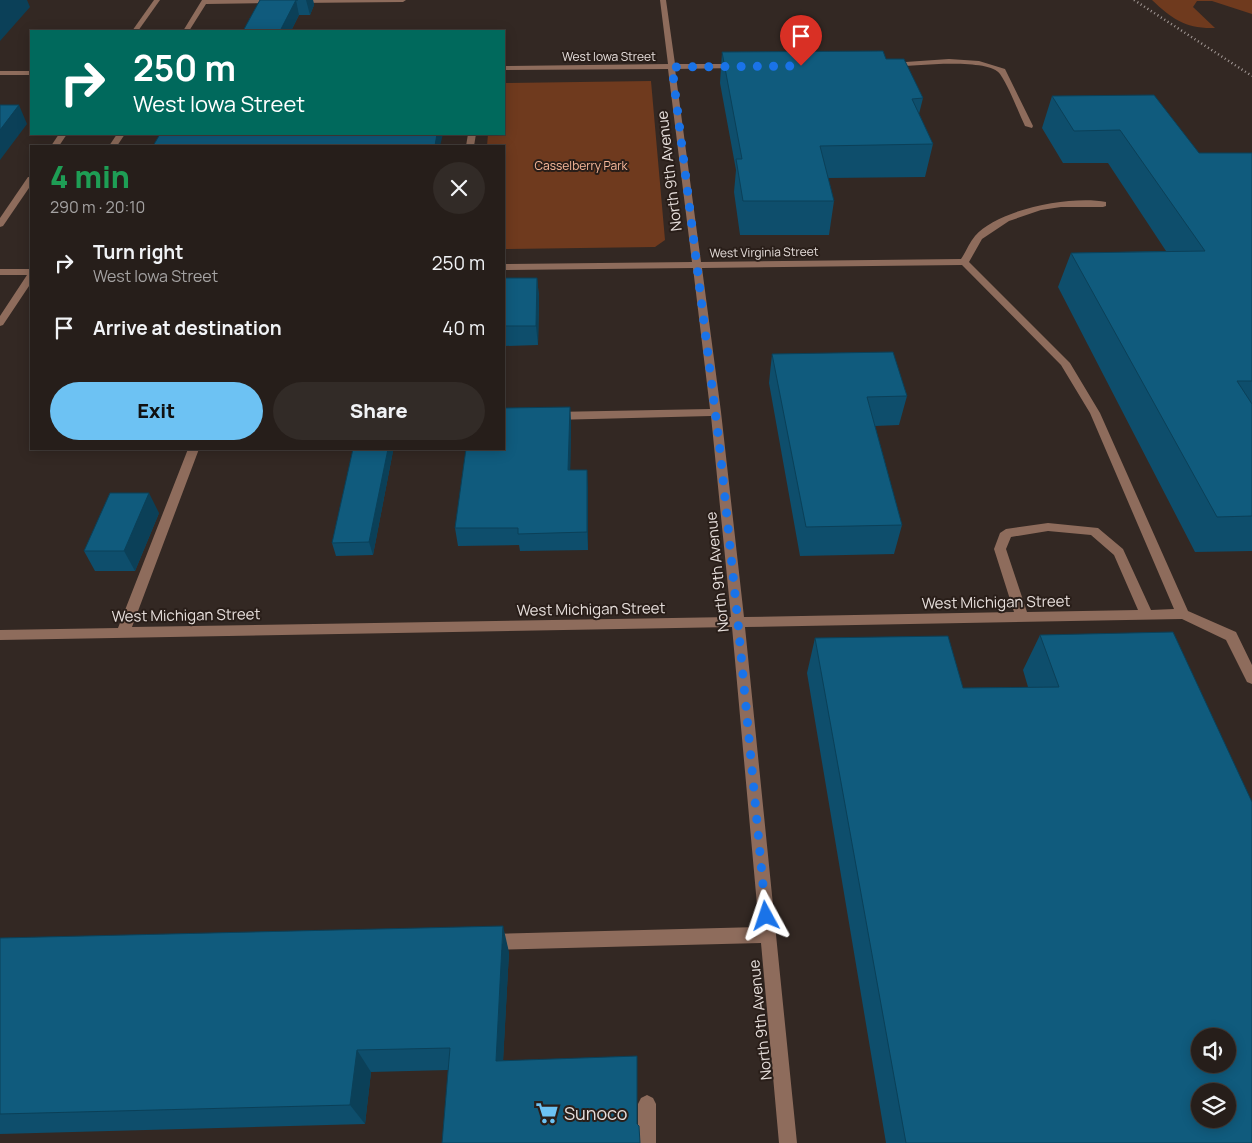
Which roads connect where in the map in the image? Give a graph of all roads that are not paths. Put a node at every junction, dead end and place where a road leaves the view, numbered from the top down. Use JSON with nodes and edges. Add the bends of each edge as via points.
{"nodes":[{"id":1,"x":157,"y":0,"type":"edge"},
{"id":2,"x":403,"y":0,"type":"edge"},
{"id":3,"x":663,"y":0,"type":"edge"},
{"id":4,"x":205,"y":1,"type":"edge"},
{"id":5,"x":281,"y":1,"type":"edge"},
{"id":6,"x":290,"y":1,"type":"edge"},
{"id":7,"x":136,"y":30,"type":"edge"},
{"id":8,"x":187,"y":30,"type":"edge"},
{"id":9,"x":884,"y":65,"type":"edge"},
{"id":10,"x":749,"y":66,"type":"edge"},
{"id":11,"x":672,"y":67,"type":"junction"},
{"id":12,"x":505,"y":68,"type":"edge"},
{"id":13,"x":30,"y":72,"type":"edge"},
{"id":14,"x":0,"y":73,"type":"edge"},
{"id":15,"x":1029,"y":126,"type":"dead end"},
{"id":16,"x":30,"y":180,"type":"edge"},
{"id":17,"x":1103,"y":204,"type":"dead end"},
{"id":18,"x":0,"y":224,"type":"edge"},
{"id":19,"x":964,"y":262,"type":"junction"},
{"id":20,"x":696,"y":265,"type":"junction"},
{"id":21,"x":505,"y":267,"type":"edge"},
{"id":22,"x":0,"y":272,"type":"edge"},
{"id":23,"x":30,"y":272,"type":"edge"},
{"id":24,"x":30,"y":278,"type":"edge"},
{"id":25,"x":0,"y":323,"type":"edge"},
{"id":26,"x":716,"y":412,"type":"junction"},
{"id":27,"x":542,"y":416,"type":"edge"},
{"id":28,"x":193,"y":450,"type":"edge"},
{"id":29,"x":1183,"y":614,"type":"junction"},
{"id":30,"x":1148,"y":615,"type":"junction"},
{"id":31,"x":1022,"y":617,"type":"junction"},
{"id":32,"x":738,"y":623,"type":"junction"},
{"id":33,"x":122,"y":633,"type":"junction"},
{"id":34,"x":0,"y":635,"type":"edge"},
{"id":35,"x":1252,"y":678,"type":"edge"},
{"id":36,"x":767,"y":935,"type":"junction"},
{"id":37,"x":478,"y":943,"type":"edge"},
{"id":38,"x":647,"y":1104,"type":"dead end"},
{"id":39,"x":648,"y":1143,"type":"edge"},
{"id":40,"x":788,"y":1143,"type":"edge"}],
"edges":[{"from":1,"to":7,"type":"street"},
{"from":2,"to":6,"type":"street"},
{"from":3,"to":11,"type":"street","name":"North 9th Avenue"},
{"from":4,"to":5,"type":"street"},
{"from":4,"to":8,"type":"street"},
{"from":9,"to":15,"type":"street","via":[[985,63],[995,66],[1002,71]]},
{"from":10,"to":11,"type":"street","name":"West Iowa Street"},
{"from":11,"to":12,"type":"street","name":"West Iowa Street"},
{"from":11,"to":20,"type":"street","name":"North 9th Avenue"},
{"from":13,"to":14,"type":"street"},
{"from":16,"to":18,"type":"street"},
{"from":17,"to":19,"type":"street","via":[[1061,204],[1006,219],[979,238]]},
{"from":19,"to":20,"type":"street","name":"West Virginia Street"},
{"from":19,"to":29,"type":"street","via":[[1065,363],[1095,413]]},
{"from":20,"to":21,"type":"street","name":"West Virginia Street"},
{"from":20,"to":26,"type":"street","name":"North 9th Avenue"},
{"from":22,"to":23,"type":"street"},
{"from":24,"to":25,"type":"street"},
{"from":26,"to":27,"type":"street"},
{"from":26,"to":32,"type":"street","name":"North 9th Avenue"},
{"from":28,"to":33,"type":"street"},
{"from":29,"to":30,"type":"street","name":"West Michigan Street"},
{"from":29,"to":35,"type":"street","via":[[1231,636]]},
{"from":30,"to":31,"type":"street","name":"West Michigan Street"},
{"from":30,"to":31,"type":"street","via":[[1119,552],[1107,540],[1094,531],[1048,527],[1006,534],[1000,549]]},
{"from":31,"to":32,"type":"street","name":"West Michigan Street"},
{"from":32,"to":33,"type":"street","name":"West Michigan Street"},
{"from":32,"to":36,"type":"street","name":"North 9th Avenue"},
{"from":33,"to":34,"type":"street","name":"West Michigan Street"},
{"from":36,"to":37,"type":"street"},
{"from":36,"to":40,"type":"street","name":"North 9th Avenue"},
{"from":38,"to":39,"type":"street"}]}
